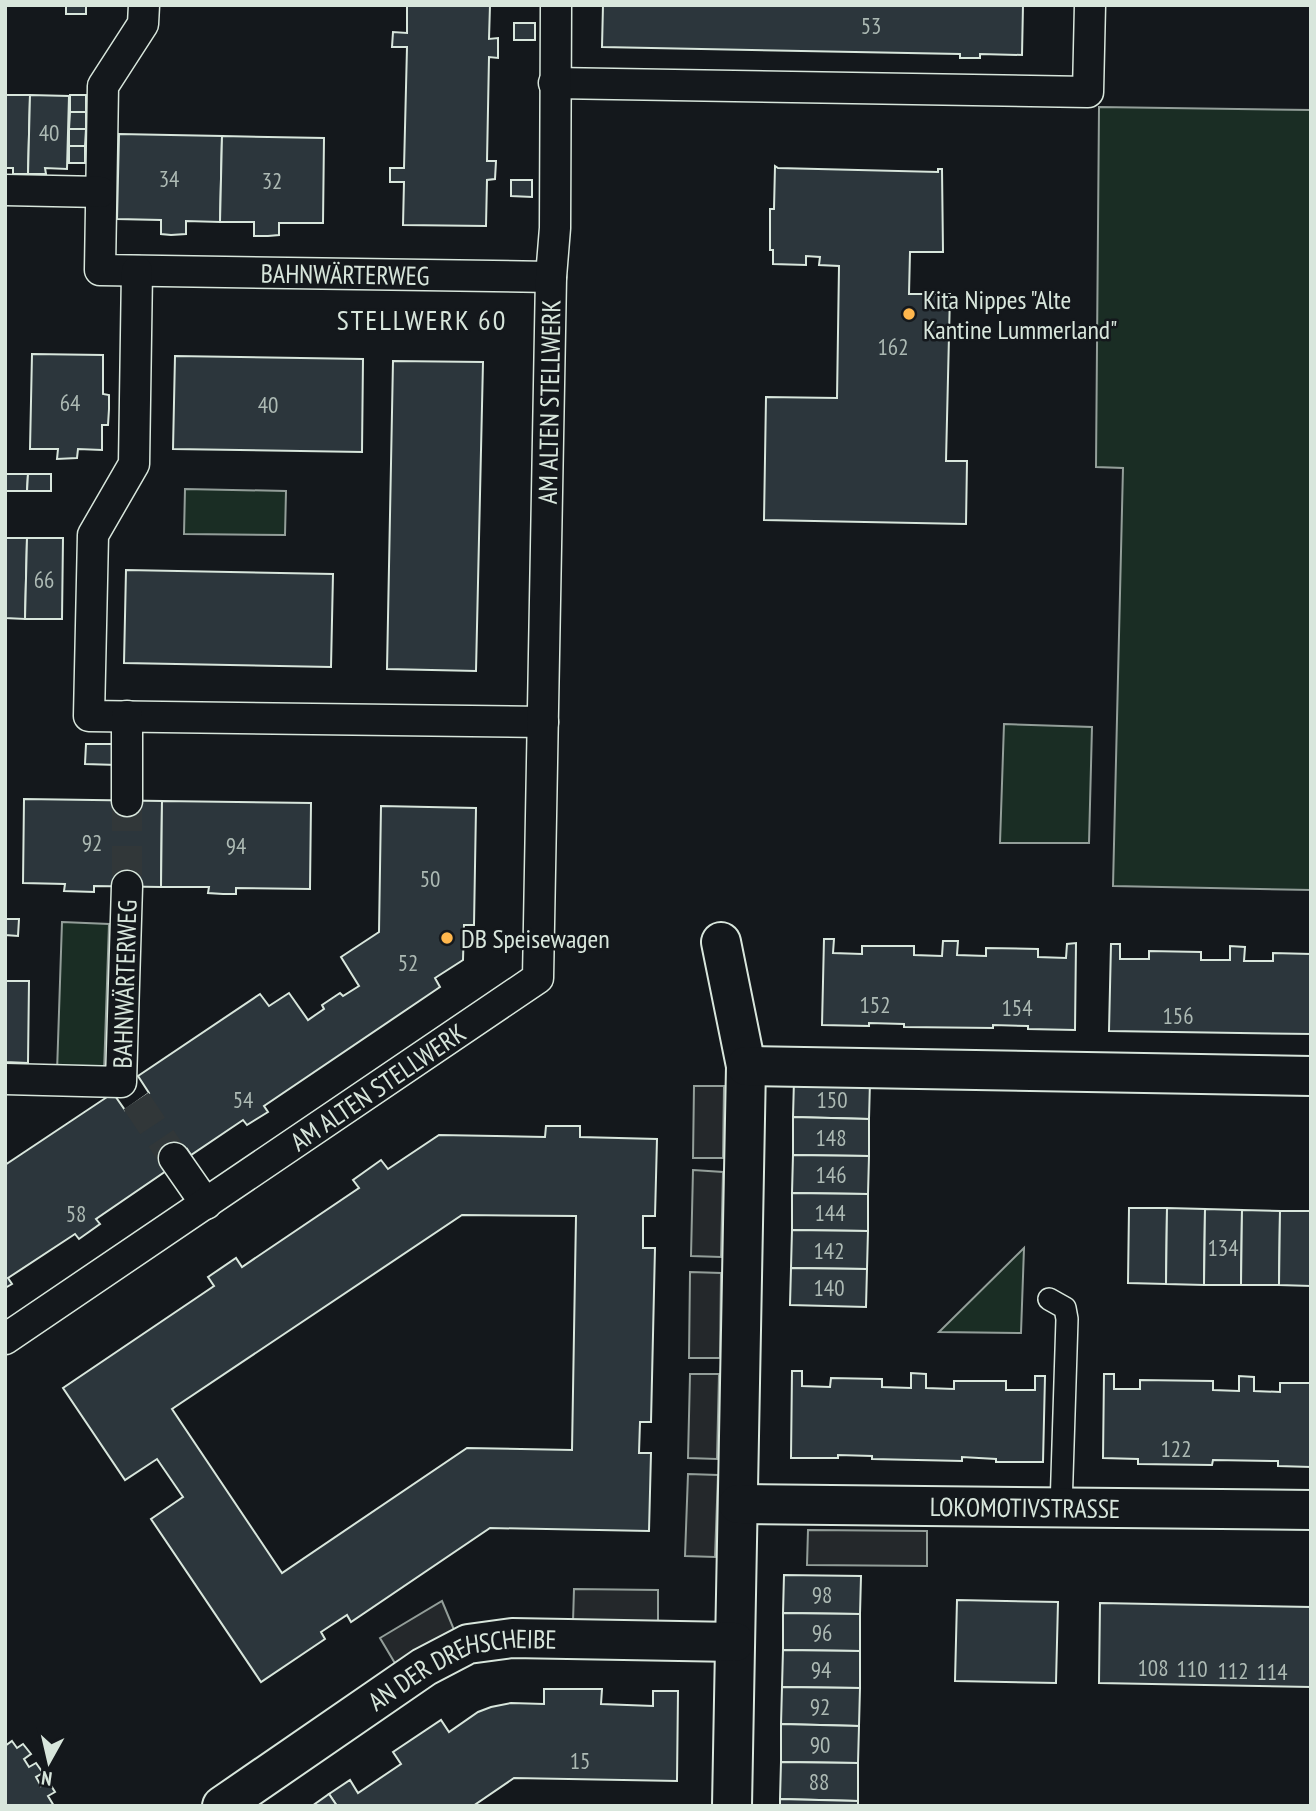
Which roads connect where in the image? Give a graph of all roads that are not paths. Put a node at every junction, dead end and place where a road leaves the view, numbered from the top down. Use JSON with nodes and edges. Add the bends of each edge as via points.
{"nodes":[{"id":1,"x":144,"y":5,"type":"edge"},
{"id":2,"x":556,"y":5,"type":"edge"},
{"id":3,"x":1090,"y":5,"type":"edge"},
{"id":4,"x":554,"y":83,"type":"junction"},
{"id":5,"x":5,"y":190,"type":"edge"},
{"id":6,"x":101,"y":192,"type":"junction"},
{"id":7,"x":137,"y":271,"type":"junction"},
{"id":8,"x":551,"y":277,"type":"junction"},
{"id":9,"x":127,"y":716,"type":"junction"},
{"id":10,"x":543,"y":722,"type":"junction"},
{"id":11,"x":127,"y":801,"type":"tunnel mouth"},
{"id":12,"x":127,"y":886,"type":"tunnel mouth"},
{"id":13,"x":720,"y":942,"type":"dead end"},
{"id":14,"x":746,"y":1066,"type":"junction"},
{"id":15,"x":1311,"y":1076,"type":"edge"},
{"id":16,"x":5,"y":1079,"type":"edge"},
{"id":17,"x":174,"y":1158,"type":"tunnel mouth"},
{"id":18,"x":206,"y":1203,"type":"junction"},
{"id":19,"x":1049,"y":1299,"type":"dead end"},
{"id":20,"x":5,"y":1339,"type":"edge"},
{"id":21,"x":738,"y":1504,"type":"junction"},
{"id":22,"x":1061,"y":1508,"type":"junction"},
{"id":23,"x":1311,"y":1510,"type":"edge"},
{"id":24,"x":736,"y":1642,"type":"junction"},
{"id":25,"x":222,"y":1806,"type":"edge"},
{"id":26,"x":732,"y":1806,"type":"edge"}],
"edges":[{"from":1,"to":6,"type":"street","name":"BAHNWÄRTERWEG","via":[[143,24],[103,86]]},
{"from":2,"to":4,"type":"street","name":"AM ALTEN STELLWERK"},
{"from":3,"to":4,"type":"street","via":[[1088,92]]},
{"from":4,"to":8,"type":"street","name":"AM ALTEN STELLWERK"},
{"from":5,"to":6,"type":"street"},
{"from":6,"to":7,"type":"street","name":"BAHNWÄRTERWEG","via":[[100,270]]},
{"from":7,"to":8,"type":"street","name":"BAHNWÄRTERWEG"},
{"from":7,"to":9,"type":"street","via":[[134,464],[93,535],[89,716]]},
{"from":8,"to":10,"type":"street","name":"AM ALTEN STELLWERK"},
{"from":9,"to":10,"type":"street"},
{"from":9,"to":11,"type":"street"},
{"from":10,"to":18,"type":"street","name":"AM ALTEN STELLWERK","via":[[538,978]]},
{"from":12,"to":16,"type":"street","name":"BAHNWÄRTERWEG","via":[[129,1092]]},
{"from":13,"to":14,"type":"street"},
{"from":14,"to":15,"type":"street"},
{"from":14,"to":21,"type":"street"},
{"from":17,"to":18,"type":"street"},
{"from":18,"to":20,"type":"street","name":"AM ALTEN STELLWERK"},
{"from":19,"to":22,"type":"lane","via":[[1065,1308],[1067,1319]]},
{"from":21,"to":22,"type":"street","name":"LOKOMOTIVSTRASSE"},
{"from":21,"to":24,"type":"street"},
{"from":22,"to":23,"type":"street","name":"LOKOMOTIVSTRASSE"},
{"from":24,"to":25,"type":"street","name":"AN DER DREHSCHEIBE","via":[[512,1638],[468,1644],[424,1667]]},
{"from":24,"to":26,"type":"street"}]}
